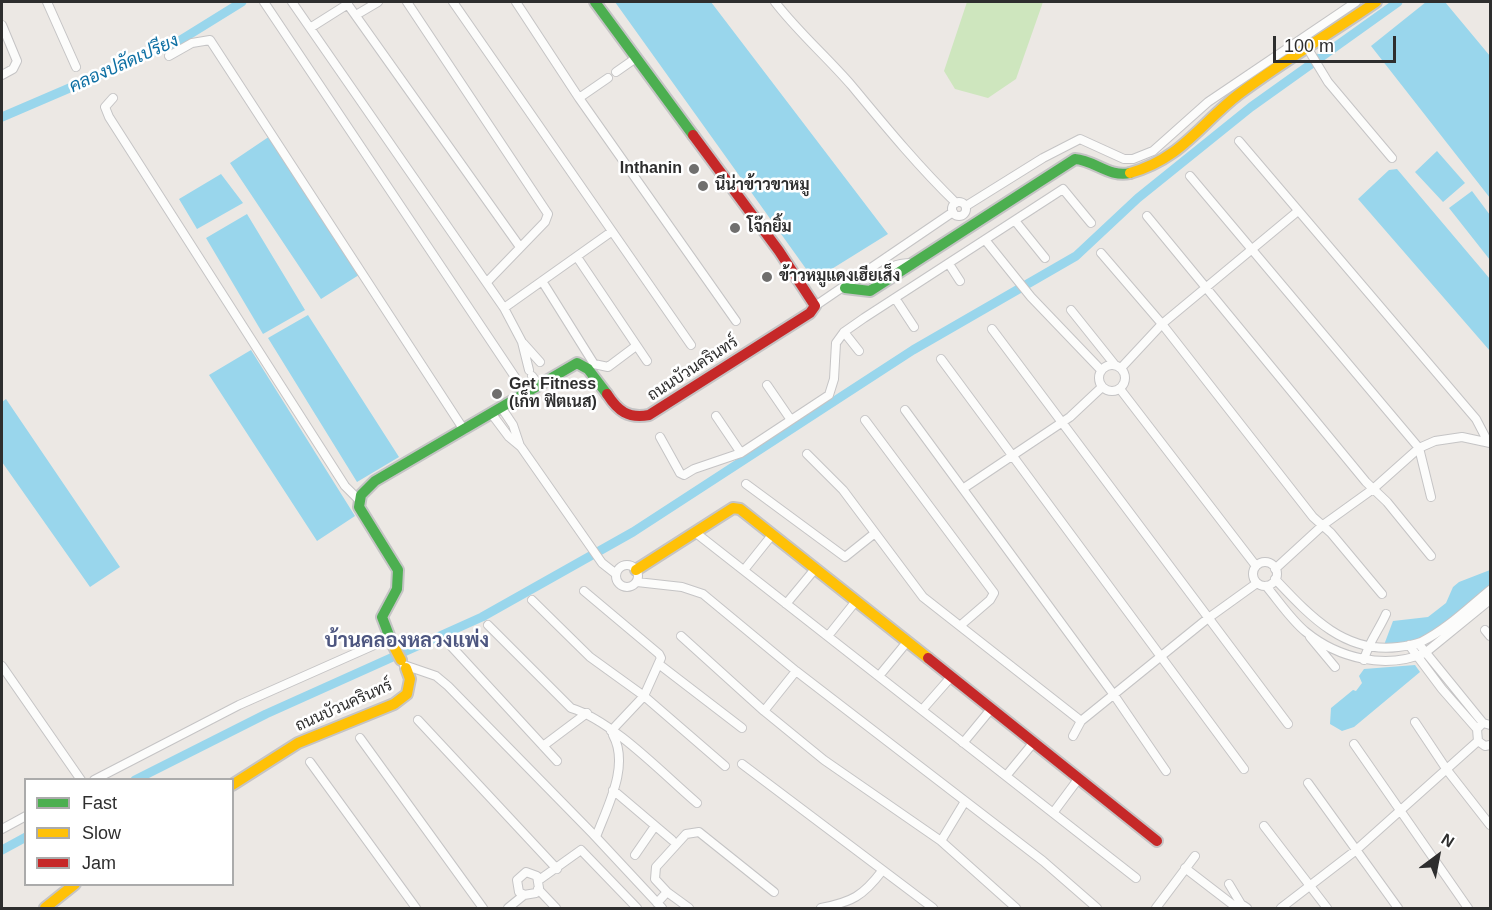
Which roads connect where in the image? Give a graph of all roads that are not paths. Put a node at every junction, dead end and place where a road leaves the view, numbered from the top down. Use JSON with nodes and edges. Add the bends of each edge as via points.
{"nodes":[{"id":1,"x":47,"y":2,"type":"edge"},
{"id":2,"x":264,"y":2,"type":"edge"},
{"id":3,"x":292,"y":2,"type":"edge"},
{"id":4,"x":378,"y":2,"type":"edge"},
{"id":5,"x":407,"y":2,"type":"edge"},
{"id":6,"x":453,"y":2,"type":"edge"},
{"id":7,"x":516,"y":2,"type":"edge"},
{"id":8,"x":595,"y":2,"type":"edge"},
{"id":9,"x":775,"y":2,"type":"edge"},
{"id":10,"x":1356,"y":2,"type":"edge"},
{"id":11,"x":1376,"y":2,"type":"edge"},
{"id":12,"x":347,"y":3,"type":"edge"},
{"id":13,"x":356,"y":15,"type":"junction"},
{"id":14,"x":2,"y":26,"type":"edge"},
{"id":15,"x":310,"y":28,"type":"junction"},
{"id":16,"x":1309,"y":52,"type":"junction"},
{"id":17,"x":169,"y":56,"type":"dead end"},
{"id":18,"x":636,"y":58,"type":"junction"},
{"id":19,"x":76,"y":67,"type":"dead end"},
{"id":20,"x":616,"y":72,"type":"dead end"},
{"id":21,"x":2,"y":75,"type":"edge"},
{"id":22,"x":608,"y":78,"type":"dead end"},
{"id":23,"x":113,"y":98,"type":"dead end"},
{"id":24,"x":579,"y":98,"type":"junction"},
{"id":25,"x":1239,"y":141,"type":"dead end"},
{"id":26,"x":1392,"y":158,"type":"dead end"},
{"id":27,"x":1190,"y":176,"type":"dead end"},
{"id":28,"x":956,"y":202,"type":"junction"},
{"id":29,"x":966,"y":206,"type":"junction"},
{"id":30,"x":1298,"y":211,"type":"junction"},
{"id":31,"x":953,"y":212,"type":"junction"},
{"id":32,"x":1147,"y":216,"type":"dead end"},
{"id":33,"x":1016,"y":222,"type":"junction"},
{"id":34,"x":1091,"y":223,"type":"dead end"},
{"id":35,"x":611,"y":232,"type":"junction"},
{"id":36,"x":986,"y":241,"type":"junction"},
{"id":37,"x":520,"y":248,"type":"junction"},
{"id":38,"x":1251,"y":249,"type":"junction"},
{"id":39,"x":1101,"y":253,"type":"dead end"},
{"id":40,"x":577,"y":257,"type":"junction"},
{"id":41,"x":1045,"y":258,"type":"dead end"},
{"id":42,"x":949,"y":264,"type":"junction"},
{"id":43,"x":542,"y":281,"type":"junction"},
{"id":44,"x":960,"y":281,"type":"dead end"},
{"id":45,"x":487,"y":282,"type":"junction"},
{"id":46,"x":1205,"y":286,"type":"junction"},
{"id":47,"x":845,"y":288,"type":"junction"},
{"id":48,"x":895,"y":298,"type":"junction"},
{"id":49,"x":815,"y":306,"type":"junction"},
{"id":50,"x":504,"y":308,"type":"junction"},
{"id":51,"x":1071,"y":310,"type":"dead end"},
{"id":52,"x":736,"y":321,"type":"dead end"},
{"id":53,"x":1162,"y":324,"type":"junction"},
{"id":54,"x":914,"y":327,"type":"dead end"},
{"id":55,"x":992,"y":329,"type":"dead end"},
{"id":56,"x":844,"y":332,"type":"junction"},
{"id":57,"x":522,"y":342,"type":"junction"},
{"id":58,"x":691,"y":345,"type":"dead end"},
{"id":59,"x":636,"y":346,"type":"junction"},
{"id":60,"x":859,"y":351,"type":"dead end"},
{"id":61,"x":941,"y":359,"type":"dead end"},
{"id":62,"x":646,"y":361,"type":"dead end"},
{"id":63,"x":1118,"y":366,"type":"junction"},
{"id":64,"x":544,"y":369,"type":"junction"},
{"id":65,"x":1101,"y":370,"type":"junction"},
{"id":66,"x":533,"y":376,"type":"junction"},
{"id":67,"x":766,"y":385,"type":"dead end"},
{"id":68,"x":1102,"y":387,"type":"junction"},
{"id":69,"x":1120,"y":389,"type":"junction"},
{"id":70,"x":525,"y":392,"type":"junction"},
{"id":71,"x":496,"y":410,"type":"junction"},
{"id":72,"x":905,"y":410,"type":"dead end"},
{"id":73,"x":716,"y":416,"type":"dead end"},
{"id":74,"x":791,"y":420,"type":"junction"},
{"id":75,"x":864,"y":420,"type":"dead end"},
{"id":76,"x":1062,"y":423,"type":"junction"},
{"id":77,"x":464,"y":430,"type":"junction"},
{"id":78,"x":660,"y":437,"type":"dead end"},
{"id":79,"x":1490,"y":442,"type":"edge"},
{"id":80,"x":1419,"y":448,"type":"junction"},
{"id":81,"x":741,"y":453,"type":"junction"},
{"id":82,"x":807,"y":454,"type":"dead end"},
{"id":83,"x":1014,"y":456,"type":"junction"},
{"id":84,"x":746,"y":484,"type":"dead end"},
{"id":85,"x":964,"y":488,"type":"junction"},
{"id":86,"x":1373,"y":489,"type":"junction"},
{"id":87,"x":1431,"y":497,"type":"dead end"},
{"id":88,"x":358,"y":498,"type":"junction"},
{"id":89,"x":1323,"y":525,"type":"junction"},
{"id":90,"x":696,"y":533,"type":"junction"},
{"id":91,"x":875,"y":533,"type":"junction"},
{"id":92,"x":772,"y":535,"type":"junction"},
{"id":93,"x":1431,"y":556,"type":"dead end"},
{"id":94,"x":1256,"y":566,"type":"junction"},
{"id":95,"x":815,"y":568,"type":"junction"},
{"id":96,"x":1275,"y":569,"type":"junction"},
{"id":97,"x":744,"y":570,"type":"junction"},
{"id":98,"x":616,"y":573,"type":"junction"},
{"id":99,"x":637,"y":576,"type":"junction"},
{"id":100,"x":1275,"y":579,"type":"junction"},
{"id":101,"x":1261,"y":584,"type":"junction"},
{"id":102,"x":1491,"y":590,"type":"edge"},
{"id":103,"x":584,"y":591,"type":"dead end"},
{"id":104,"x":1382,"y":594,"type":"dead end"},
{"id":105,"x":532,"y":600,"type":"dead end"},
{"id":106,"x":1491,"y":600,"type":"edge"},
{"id":107,"x":856,"y":601,"type":"junction"},
{"id":108,"x":786,"y":603,"type":"junction"},
{"id":109,"x":1386,"y":614,"type":"dead end"},
{"id":110,"x":1207,"y":619,"type":"junction"},
{"id":111,"x":488,"y":625,"type":"dead end"},
{"id":112,"x":961,"y":625,"type":"junction"},
{"id":113,"x":1305,"y":631,"type":"junction"},
{"id":114,"x":681,"y":636,"type":"dead end"},
{"id":115,"x":828,"y":636,"type":"junction"},
{"id":116,"x":1342,"y":639,"type":"junction"},
{"id":117,"x":391,"y":641,"type":"junction"},
{"id":118,"x":907,"y":642,"type":"junction"},
{"id":119,"x":1418,"y":643,"type":"junction"},
{"id":120,"x":451,"y":645,"type":"dead end"},
{"id":121,"x":1409,"y":645,"type":"junction"},
{"id":122,"x":1368,"y":646,"type":"junction"},
{"id":123,"x":1340,"y":651,"type":"junction"},
{"id":124,"x":1425,"y":653,"type":"junction"},
{"id":125,"x":1161,"y":657,"type":"junction"},
{"id":126,"x":1416,"y":657,"type":"junction"},
{"id":127,"x":1364,"y":660,"type":"junction"},
{"id":128,"x":403,"y":664,"type":"junction"},
{"id":129,"x":660,"y":665,"type":"junction"},
{"id":130,"x":2,"y":666,"type":"edge"},
{"id":131,"x":1335,"y":667,"type":"dead end"},
{"id":132,"x":796,"y":671,"type":"junction"},
{"id":133,"x":879,"y":676,"type":"junction"},
{"id":134,"x":951,"y":676,"type":"junction"},
{"id":135,"x":1114,"y":695,"type":"junction"},
{"id":136,"x":644,"y":696,"type":"junction"},
{"id":137,"x":991,"y":709,"type":"junction"},
{"id":138,"x":922,"y":710,"type":"junction"},
{"id":139,"x":764,"y":711,"type":"junction"},
{"id":140,"x":587,"y":713,"type":"junction"},
{"id":141,"x":418,"y":720,"type":"dead end"},
{"id":142,"x":1081,"y":721,"type":"junction"},
{"id":143,"x":1415,"y":722,"type":"dead end"},
{"id":144,"x":1288,"y":724,"type":"dead end"},
{"id":145,"x":1484,"y":726,"type":"edge"},
{"id":146,"x":742,"y":728,"type":"dead end"},
{"id":147,"x":611,"y":731,"type":"junction"},
{"id":148,"x":1073,"y":736,"type":"dead end"},
{"id":149,"x":360,"y":738,"type":"dead end"},
{"id":150,"x":1478,"y":741,"type":"junction"},
{"id":151,"x":1034,"y":742,"type":"junction"},
{"id":152,"x":963,"y":743,"type":"junction"},
{"id":153,"x":1354,"y":744,"type":"dead end"},
{"id":154,"x":1491,"y":745,"type":"edge"},
{"id":155,"x":543,"y":746,"type":"junction"},
{"id":156,"x":557,"y":760,"type":"dead end"},
{"id":157,"x":310,"y":762,"type":"dead end"},
{"id":158,"x":742,"y":764,"type":"dead end"},
{"id":159,"x":725,"y":766,"type":"dead end"},
{"id":160,"x":1244,"y":769,"type":"dead end"},
{"id":161,"x":1447,"y":770,"type":"junction"},
{"id":162,"x":1166,"y":771,"type":"dead end"},
{"id":163,"x":1006,"y":776,"type":"junction"},
{"id":164,"x":80,"y":778,"type":"edge"},
{"id":165,"x":98,"y":778,"type":"edge"},
{"id":166,"x":1079,"y":778,"type":"junction"},
{"id":167,"x":1308,"y":783,"type":"dead end"},
{"id":168,"x":234,"y":784,"type":"edge"},
{"id":169,"x":613,"y":790,"type":"junction"},
{"id":170,"x":697,"y":803,"type":"dead end"},
{"id":171,"x":964,"y":803,"type":"junction"},
{"id":172,"x":1401,"y":810,"type":"junction"},
{"id":173,"x":1053,"y":813,"type":"junction"},
{"id":174,"x":24,"y":817,"type":"edge"},
{"id":175,"x":655,"y":825,"type":"junction"},
{"id":176,"x":1491,"y":825,"type":"edge"},
{"id":177,"x":1264,"y":826,"type":"dead end"},
{"id":178,"x":2,"y":829,"type":"edge"},
{"id":179,"x":596,"y":837,"type":"junction"},
{"id":180,"x":672,"y":840,"type":"dead end"},
{"id":181,"x":1157,"y":840,"type":"dead end"},
{"id":182,"x":941,"y":841,"type":"junction"},
{"id":183,"x":1355,"y":851,"type":"junction"},
{"id":184,"x":635,"y":855,"type":"dead end"},
{"id":185,"x":1195,"y":856,"type":"dead end"},
{"id":186,"x":1185,"y":868,"type":"junction"},
{"id":187,"x":557,"y":869,"type":"junction"},
{"id":188,"x":882,"y":871,"type":"junction"},
{"id":189,"x":1136,"y":878,"type":"dead end"},
{"id":190,"x":539,"y":880,"type":"junction"},
{"id":191,"x":1229,"y":884,"type":"dead end"},
{"id":192,"x":74,"y":886,"type":"edge"},
{"id":193,"x":1310,"y":888,"type":"junction"},
{"id":194,"x":538,"y":889,"type":"junction"},
{"id":195,"x":667,"y":892,"type":"junction"},
{"id":196,"x":774,"y":892,"type":"dead end"},
{"id":197,"x":524,"y":895,"type":"junction"},
{"id":198,"x":660,"y":906,"type":"edge"},
{"id":199,"x":1160,"y":907,"type":"edge"},
{"id":200,"x":45,"y":909,"type":"edge"},
{"id":201,"x":416,"y":909,"type":"edge"},
{"id":202,"x":483,"y":909,"type":"edge"},
{"id":203,"x":508,"y":909,"type":"edge"},
{"id":204,"x":556,"y":909,"type":"edge"},
{"id":205,"x":637,"y":909,"type":"edge"},
{"id":206,"x":689,"y":909,"type":"edge"},
{"id":207,"x":821,"y":909,"type":"edge"},
{"id":208,"x":933,"y":909,"type":"edge"},
{"id":209,"x":1016,"y":909,"type":"edge"},
{"id":210,"x":1097,"y":909,"type":"edge"},
{"id":211,"x":1237,"y":909,"type":"edge"},
{"id":212,"x":1247,"y":909,"type":"edge"},
{"id":213,"x":1281,"y":909,"type":"edge"},
{"id":214,"x":1327,"y":909,"type":"edge"},
{"id":215,"x":1398,"y":909,"type":"edge"},
{"id":216,"x":1468,"y":909,"type":"edge"}],
"edges":[{"from":1,"to":19,"type":"street"},
{"from":2,"to":70,"type":"street"},
{"from":3,"to":15,"type":"street"},
{"from":4,"to":13,"type":"street"},
{"from":5,"to":37,"type":"street","via":[[548,214]]},
{"from":6,"to":35,"type":"street"},
{"from":7,"to":24,"type":"street"},
{"from":8,"to":18,"type":"street"},
{"from":9,"to":28,"type":"street","via":[[922,170]]},
{"from":10,"to":29,"type":"street","via":[[1208,102],[1154,152],[1124,159],[1080,139]]},
{"from":11,"to":16,"type":"street"},
{"from":12,"to":13,"type":"street"},
{"from":12,"to":15,"type":"street"},
{"from":13,"to":37,"type":"street"},
{"from":14,"to":21,"type":"street","via":[[17,61],[13,69]]},
{"from":15,"to":45,"type":"street"},
{"from":16,"to":26,"type":"street","via":[[1328,82]]},
{"from":16,"to":47,"type":"street","via":[[1226,104],[1198,134],[1151,167],[1122,175],[1089,159],[1075,159],[870,291]]},
{"from":17,"to":77,"type":"street","via":[[192,43],[210,40]]},
{"from":18,"to":20,"type":"street"},
{"from":18,"to":49,"type":"street"},
{"from":22,"to":24,"type":"street"},
{"from":23,"to":88,"type":"street","via":[[105,107],[109,117],[345,486]]},
{"from":24,"to":52,"type":"street"},
{"from":25,"to":30,"type":"street"},
{"from":27,"to":38,"type":"street"},
{"from":28,"to":29,"type":"street"},
{"from":28,"to":31,"type":"street"},
{"from":29,"to":31,"type":"street","via":[[963,215]]},
{"from":30,"to":38,"type":"street"},
{"from":30,"to":79,"type":"street","via":[[1476,419]]},
{"from":31,"to":47,"type":"street"},
{"from":32,"to":46,"type":"street"},
{"from":33,"to":34,"type":"street","via":[[1063,189]]},
{"from":33,"to":36,"type":"street"},
{"from":33,"to":41,"type":"street"},
{"from":35,"to":40,"type":"street"},
{"from":35,"to":58,"type":"street"},
{"from":36,"to":42,"type":"street"},
{"from":36,"to":65,"type":"street","via":[[1031,297]]},
{"from":37,"to":45,"type":"street"},
{"from":38,"to":46,"type":"street"},
{"from":38,"to":80,"type":"street"},
{"from":39,"to":53,"type":"street"},
{"from":40,"to":43,"type":"street"},
{"from":40,"to":59,"type":"street"},
{"from":42,"to":44,"type":"street"},
{"from":42,"to":48,"type":"street"},
{"from":43,"to":50,"type":"street"},
{"from":43,"to":59,"type":"street","via":[[594,364],[608,367]]},
{"from":45,"to":50,"type":"street"},
{"from":46,"to":53,"type":"street"},
{"from":46,"to":86,"type":"street"},
{"from":47,"to":49,"type":"street"},
{"from":48,"to":54,"type":"street"},
{"from":48,"to":56,"type":"street"},
{"from":49,"to":64,"type":"street","name":"ถนนบัวนครินทร์","via":[[810,313],[639,419],[627,417],[616,408],[589,368],[577,363]]},
{"from":50,"to":57,"type":"street"},
{"from":51,"to":63,"type":"street"},
{"from":53,"to":63,"type":"street"},
{"from":53,"to":89,"type":"street"},
{"from":55,"to":76,"type":"street"},
{"from":56,"to":60,"type":"street"},
{"from":56,"to":74,"type":"street","via":[[836,343],[829,395]]},
{"from":57,"to":64,"type":"street"},
{"from":57,"to":66,"type":"street"},
{"from":59,"to":62,"type":"street"},
{"from":61,"to":83,"type":"street"},
{"from":63,"to":65,"type":"street","via":[[1107,365]]},
{"from":63,"to":69,"type":"street","via":[[1125,380]]},
{"from":64,"to":66,"type":"street","name":"ถนนบัวนครินทร์"},
{"from":65,"to":68,"type":"street"},
{"from":66,"to":70,"type":"street","name":"ถนนบัวนครินทร์"},
{"from":67,"to":74,"type":"street"},
{"from":68,"to":69,"type":"street"},
{"from":68,"to":76,"type":"street"},
{"from":69,"to":94,"type":"street"},
{"from":70,"to":71,"type":"street","name":"ถนนบัวนครินทร์"},
{"from":71,"to":77,"type":"street","name":"ถนนบัวนครินทร์"},
{"from":71,"to":98,"type":"street","via":[[508,437],[521,447],[602,563]]},
{"from":72,"to":85,"type":"street"},
{"from":73,"to":81,"type":"street"},
{"from":74,"to":81,"type":"street"},
{"from":75,"to":112,"type":"street","via":[[994,593]]},
{"from":76,"to":83,"type":"street"},
{"from":76,"to":110,"type":"street"},
{"from":77,"to":88,"type":"street","name":"ถนนบัวนครินทร์","via":[[375,481]]},
{"from":78,"to":81,"type":"street","via":[[684,475]]},
{"from":79,"to":80,"type":"street","via":[[1462,437]]},
{"from":80,"to":86,"type":"street"},
{"from":80,"to":87,"type":"street"},
{"from":82,"to":91,"type":"street","via":[[843,489]]},
{"from":83,"to":85,"type":"street"},
{"from":83,"to":125,"type":"street"},
{"from":84,"to":91,"type":"street","via":[[845,557]]},
{"from":85,"to":135,"type":"street"},
{"from":86,"to":89,"type":"street"},
{"from":86,"to":93,"type":"street"},
{"from":88,"to":117,"type":"street","name":"ถนนบัวนครินทร์","via":[[359,507],[401,580],[396,597],[382,617]]},
{"from":89,"to":96,"type":"street"},
{"from":89,"to":104,"type":"street"},
{"from":90,"to":92,"type":"street","via":[[736,508]]},
{"from":90,"to":97,"type":"street"},
{"from":90,"to":99,"type":"street"},
{"from":91,"to":112,"type":"street","via":[[924,597]]},
{"from":92,"to":95,"type":"street"},
{"from":92,"to":97,"type":"street"},
{"from":94,"to":96,"type":"street","via":[[1266,562]]},
{"from":94,"to":101,"type":"street","via":[[1252,573]]},
{"from":95,"to":107,"type":"street"},
{"from":95,"to":108,"type":"street"},
{"from":96,"to":100,"type":"street"},
{"from":97,"to":108,"type":"street"},
{"from":98,"to":99,"type":"street","via":[[630,565]]},
{"from":98,"to":99,"type":"street","via":[[621,586],[632,587]]},
{"from":99,"to":132,"type":"street","via":[[703,594]]},
{"from":100,"to":101,"type":"street"},
{"from":100,"to":116,"type":"street","via":[[1311,618]]},
{"from":101,"to":110,"type":"street"},
{"from":101,"to":113,"type":"street"},
{"from":102,"to":119,"type":"street","via":[[1442,630]]},
{"from":103,"to":129,"type":"street","via":[[659,654]]},
{"from":105,"to":136,"type":"street","via":[[591,657]]},
{"from":106,"to":124,"type":"street"},
{"from":107,"to":115,"type":"street"},
{"from":107,"to":118,"type":"street"},
{"from":108,"to":115,"type":"street"},
{"from":109,"to":122,"type":"street"},
{"from":110,"to":125,"type":"street"},
{"from":110,"to":144,"type":"street"},
{"from":111,"to":140,"type":"street","via":[[572,708]]},
{"from":112,"to":142,"type":"street"},
{"from":113,"to":123,"type":"street"},
{"from":113,"to":131,"type":"street"},
{"from":114,"to":139,"type":"street"},
{"from":115,"to":133,"type":"street"},
{"from":116,"to":122,"type":"street"},
{"from":116,"to":123,"type":"street"},
{"from":117,"to":128,"type":"street","name":"ถนนบัวนครินทร์"},
{"from":117,"to":165,"type":"street","via":[[238,705]]},
{"from":118,"to":133,"type":"street"},
{"from":118,"to":134,"type":"street"},
{"from":119,"to":121,"type":"street"},
{"from":119,"to":124,"type":"street"},
{"from":120,"to":155,"type":"street"},
{"from":121,"to":122,"type":"street","via":[[1381,649]]},
{"from":121,"to":126,"type":"street"},
{"from":122,"to":127,"type":"street"},
{"from":123,"to":127,"type":"street"},
{"from":124,"to":126,"type":"street"},
{"from":124,"to":145,"type":"street"},
{"from":125,"to":135,"type":"street"},
{"from":125,"to":160,"type":"street"},
{"from":126,"to":127,"type":"street"},
{"from":126,"to":145,"type":"street"},
{"from":128,"to":168,"type":"street","name":"ถนนบัวนครินทร์","via":[[410,679],[407,694],[394,704],[298,743]]},
{"from":128,"to":179,"type":"street","via":[[436,676],[448,686]]},
{"from":129,"to":136,"type":"street"},
{"from":129,"to":146,"type":"street"},
{"from":130,"to":164,"type":"street"},
{"from":132,"to":139,"type":"street"},
{"from":132,"to":171,"type":"street"},
{"from":133,"to":138,"type":"street"},
{"from":134,"to":137,"type":"street"},
{"from":134,"to":138,"type":"street"},
{"from":135,"to":142,"type":"street"},
{"from":135,"to":162,"type":"street"},
{"from":136,"to":147,"type":"street"},
{"from":136,"to":159,"type":"street"},
{"from":137,"to":151,"type":"street"},
{"from":137,"to":152,"type":"street"},
{"from":138,"to":152,"type":"street"},
{"from":139,"to":182,"type":"street","via":[[824,760]]},
{"from":140,"to":147,"type":"street"},
{"from":140,"to":155,"type":"street"},
{"from":141,"to":187,"type":"street"},
{"from":142,"to":148,"type":"street"},
{"from":143,"to":161,"type":"street"},
{"from":145,"to":150,"type":"street"},
{"from":147,"to":169,"type":"street","via":[[621,756]]},
{"from":147,"to":170,"type":"street"},
{"from":149,"to":202,"type":"street"},
{"from":150,"to":154,"type":"street"},
{"from":150,"to":161,"type":"street"},
{"from":151,"to":163,"type":"street"},
{"from":151,"to":166,"type":"street"},
{"from":152,"to":163,"type":"street"},
{"from":153,"to":172,"type":"street"},
{"from":155,"to":156,"type":"street"},
{"from":157,"to":201,"type":"street"},
{"from":158,"to":188,"type":"street"},
{"from":161,"to":172,"type":"street"},
{"from":161,"to":176,"type":"street"},
{"from":163,"to":173,"type":"street"},
{"from":166,"to":173,"type":"street"},
{"from":166,"to":181,"type":"street"},
{"from":167,"to":183,"type":"street"},
{"from":169,"to":175,"type":"street"},
{"from":169,"to":179,"type":"street"},
{"from":171,"to":182,"type":"street"},
{"from":171,"to":210,"type":"street","via":[[1043,861]]},
{"from":172,"to":183,"type":"street"},
{"from":172,"to":216,"type":"street"},
{"from":173,"to":189,"type":"street"},
{"from":174,"to":178,"type":"street"},
{"from":175,"to":180,"type":"street"},
{"from":175,"to":184,"type":"street"},
{"from":177,"to":193,"type":"street"},
{"from":179,"to":198,"type":"street"},
{"from":182,"to":209,"type":"street"},
{"from":183,"to":193,"type":"street"},
{"from":183,"to":215,"type":"street"},
{"from":185,"to":186,"type":"street"},
{"from":186,"to":199,"type":"street"},
{"from":186,"to":211,"type":"street"},
{"from":187,"to":190,"type":"street"},
{"from":187,"to":205,"type":"street","via":[[581,850]]},
{"from":188,"to":207,"type":"street","via":[[866,892]]},
{"from":188,"to":208,"type":"street"},
{"from":190,"to":194,"type":"street"},
{"from":190,"to":197,"type":"street","via":[[532,873],[520,875],[517,886]]},
{"from":191,"to":212,"type":"street"},
{"from":192,"to":200,"type":"street"},
{"from":193,"to":213,"type":"street"},
{"from":193,"to":214,"type":"street"},
{"from":194,"to":197,"type":"street","via":[[530,896]]},
{"from":194,"to":204,"type":"street"},
{"from":195,"to":196,"type":"street","via":[[655,879],[656,867],[691,831],[699,832]]},
{"from":195,"to":198,"type":"street"},
{"from":195,"to":206,"type":"street"},
{"from":197,"to":203,"type":"street"}]}
